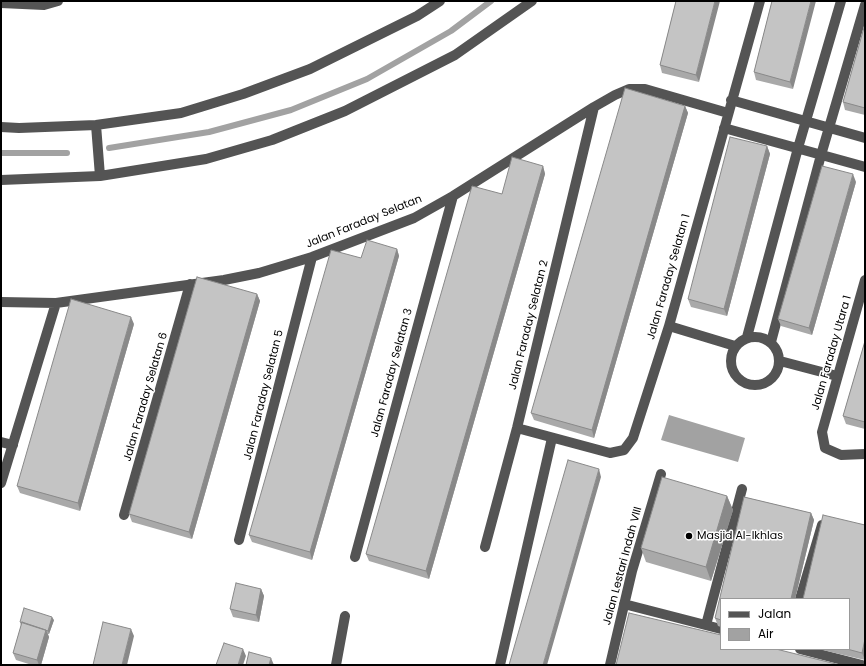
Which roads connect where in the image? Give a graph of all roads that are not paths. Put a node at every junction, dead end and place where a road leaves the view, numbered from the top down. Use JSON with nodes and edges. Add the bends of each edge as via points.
{"nodes":[{"id":1,"x":58,"y":1,"type":"edge"},
{"id":2,"x":440,"y":1,"type":"edge"},
{"id":3,"x":532,"y":1,"type":"edge"},
{"id":4,"x":760,"y":1,"type":"edge"},
{"id":5,"x":842,"y":1,"type":"edge"},
{"id":6,"x":1,"y":3,"type":"edge"},
{"id":7,"x":865,"y":5,"type":"edge"},
{"id":8,"x":731,"y":100,"type":"junction"},
{"id":9,"x":594,"y":107,"type":"junction"},
{"id":10,"x":728,"y":113,"type":"junction"},
{"id":11,"x":807,"y":122,"type":"junction"},
{"id":12,"x":96,"y":125,"type":"junction"},
{"id":13,"x":1,"y":127,"type":"edge"},
{"id":14,"x":724,"y":128,"type":"junction"},
{"id":15,"x":830,"y":128,"type":"junction"},
{"id":16,"x":865,"y":138,"type":"edge"},
{"id":17,"x":798,"y":148,"type":"junction"},
{"id":18,"x":821,"y":155,"type":"junction"},
{"id":19,"x":865,"y":167,"type":"edge"},
{"id":20,"x":100,"y":176,"type":"junction"},
{"id":21,"x":1,"y":180,"type":"edge"},
{"id":22,"x":453,"y":196,"type":"junction"},
{"id":23,"x":312,"y":257,"type":"junction"},
{"id":24,"x":865,"y":280,"type":"edge"},
{"id":25,"x":190,"y":284,"type":"junction"},
{"id":26,"x":1,"y":302,"type":"edge"},
{"id":27,"x":56,"y":303,"type":"junction"},
{"id":28,"x":669,"y":326,"type":"junction"},
{"id":29,"x":747,"y":337,"type":"junction"},
{"id":30,"x":771,"y":342,"type":"junction"},
{"id":31,"x":735,"y":346,"type":"junction"},
{"id":32,"x":780,"y":361,"type":"junction"},
{"id":33,"x":837,"y":376,"type":"junction"},
{"id":34,"x":517,"y":428,"type":"junction"},
{"id":35,"x":552,"y":438,"type":"junction"},
{"id":36,"x":1,"y":442,"type":"edge"},
{"id":37,"x":13,"y":445,"type":"junction"},
{"id":38,"x":865,"y":454,"type":"edge"},
{"id":39,"x":660,"y":474,"type":"dead end"},
{"id":40,"x":1,"y":483,"type":"edge"},
{"id":41,"x":742,"y":489,"type":"dead end"},
{"id":42,"x":124,"y":515,"type":"dead end"},
{"id":43,"x":826,"y":521,"type":"edge"},
{"id":44,"x":240,"y":540,"type":"dead end"},
{"id":45,"x":484,"y":547,"type":"dead end"},
{"id":46,"x":355,"y":557,"type":"dead end"},
{"id":47,"x":800,"y":598,"type":"edge"},
{"id":48,"x":624,"y":604,"type":"junction"},
{"id":49,"x":345,"y":616,"type":"dead end"},
{"id":50,"x":706,"y":625,"type":"junction"},
{"id":51,"x":720,"y":629,"type":"edge"},
{"id":52,"x":804,"y":650,"type":"edge"},
{"id":53,"x":336,"y":665,"type":"edge"},
{"id":54,"x":500,"y":665,"type":"edge"},
{"id":55,"x":610,"y":665,"type":"edge"},
{"id":56,"x":862,"y":665,"type":"edge"}],
"edges":[{"from":1,"to":6,"type":"street","via":[[44,5]]},
{"from":2,"to":12,"type":"street","via":[[417,16],[310,69],[250,91],[181,113]]},
{"from":3,"to":20,"type":"street","via":[[455,55],[345,111],[272,140],[206,159]]},
{"from":4,"to":8,"type":"street","name":"Jalan Faraday Selatan 1"},
{"from":5,"to":11,"type":"street"},
{"from":7,"to":15,"type":"street"},
{"from":8,"to":10,"type":"street","name":"Jalan Faraday Selatan 1"},
{"from":8,"to":11,"type":"street"},
{"from":9,"to":10,"type":"street","name":"Jalan Faraday Selatan","via":[[630,89],[645,89]]},
{"from":9,"to":22,"type":"street","name":"Jalan Faraday Selatan"},
{"from":9,"to":34,"type":"street","name":"Jalan Faraday Selatan 2"},
{"from":10,"to":14,"type":"street","name":"Jalan Faraday Selatan 1"},
{"from":11,"to":15,"type":"street"},
{"from":11,"to":17,"type":"street"},
{"from":12,"to":13,"type":"street"},
{"from":12,"to":20,"type":"street"},
{"from":14,"to":17,"type":"street"},
{"from":14,"to":28,"type":"street","name":"Jalan Faraday Selatan 1"},
{"from":15,"to":16,"type":"street"},
{"from":15,"to":18,"type":"street"},
{"from":17,"to":18,"type":"street"},
{"from":17,"to":29,"type":"street"},
{"from":18,"to":19,"type":"street"},
{"from":18,"to":30,"type":"street"},
{"from":20,"to":21,"type":"street"},
{"from":22,"to":23,"type":"street","name":"Jalan Faraday Selatan","via":[[414,218]]},
{"from":22,"to":46,"type":"street","name":"Jalan Faraday Selatan 3"},
{"from":23,"to":25,"type":"street","name":"Jalan Faraday Selatan","via":[[259,273]]},
{"from":23,"to":44,"type":"street","name":"Jalan Faraday Selatan 5"},
{"from":24,"to":33,"type":"street","name":"Jalan Faraday Utara 1"},
{"from":25,"to":27,"type":"street","name":"Jalan Faraday Selatan"},
{"from":25,"to":42,"type":"street","name":"Jalan Faraday Selatan 6"},
{"from":26,"to":27,"type":"street","name":"Jalan Faraday Selatan"},
{"from":27,"to":37,"type":"street"},
{"from":28,"to":31,"type":"street"},
{"from":28,"to":35,"type":"street","name":"Jalan Faraday Selatan 1","via":[[633,438],[624,450],[610,453]]},
{"from":29,"to":30,"type":"street","via":[[760,336]]},
{"from":29,"to":31,"type":"street"},
{"from":30,"to":32,"type":"street","via":[[778,351]]},
{"from":31,"to":32,"type":"street","via":[[730,361],[734,376],[747,385],[762,385],[775,376]]},
{"from":32,"to":33,"type":"street"},
{"from":33,"to":38,"type":"street","name":"Jalan Faraday Utara 1","via":[[822,432],[825,448],[841,455]]},
{"from":34,"to":35,"type":"street","name":"Jalan Faraday Selatan 1"},
{"from":34,"to":45,"type":"street","name":"Jalan Faraday Selatan 2"},
{"from":35,"to":54,"type":"street"},
{"from":36,"to":37,"type":"street"},
{"from":37,"to":40,"type":"street"},
{"from":39,"to":48,"type":"street","name":"Jalan Lestari Indah VIII"},
{"from":41,"to":50,"type":"street"},
{"from":43,"to":47,"type":"street"},
{"from":48,"to":50,"type":"street"},
{"from":48,"to":55,"type":"street","name":"Jalan Lestari Indah VIII"},
{"from":49,"to":53,"type":"street"},
{"from":50,"to":51,"type":"street"},
{"from":52,"to":56,"type":"street"}]}
